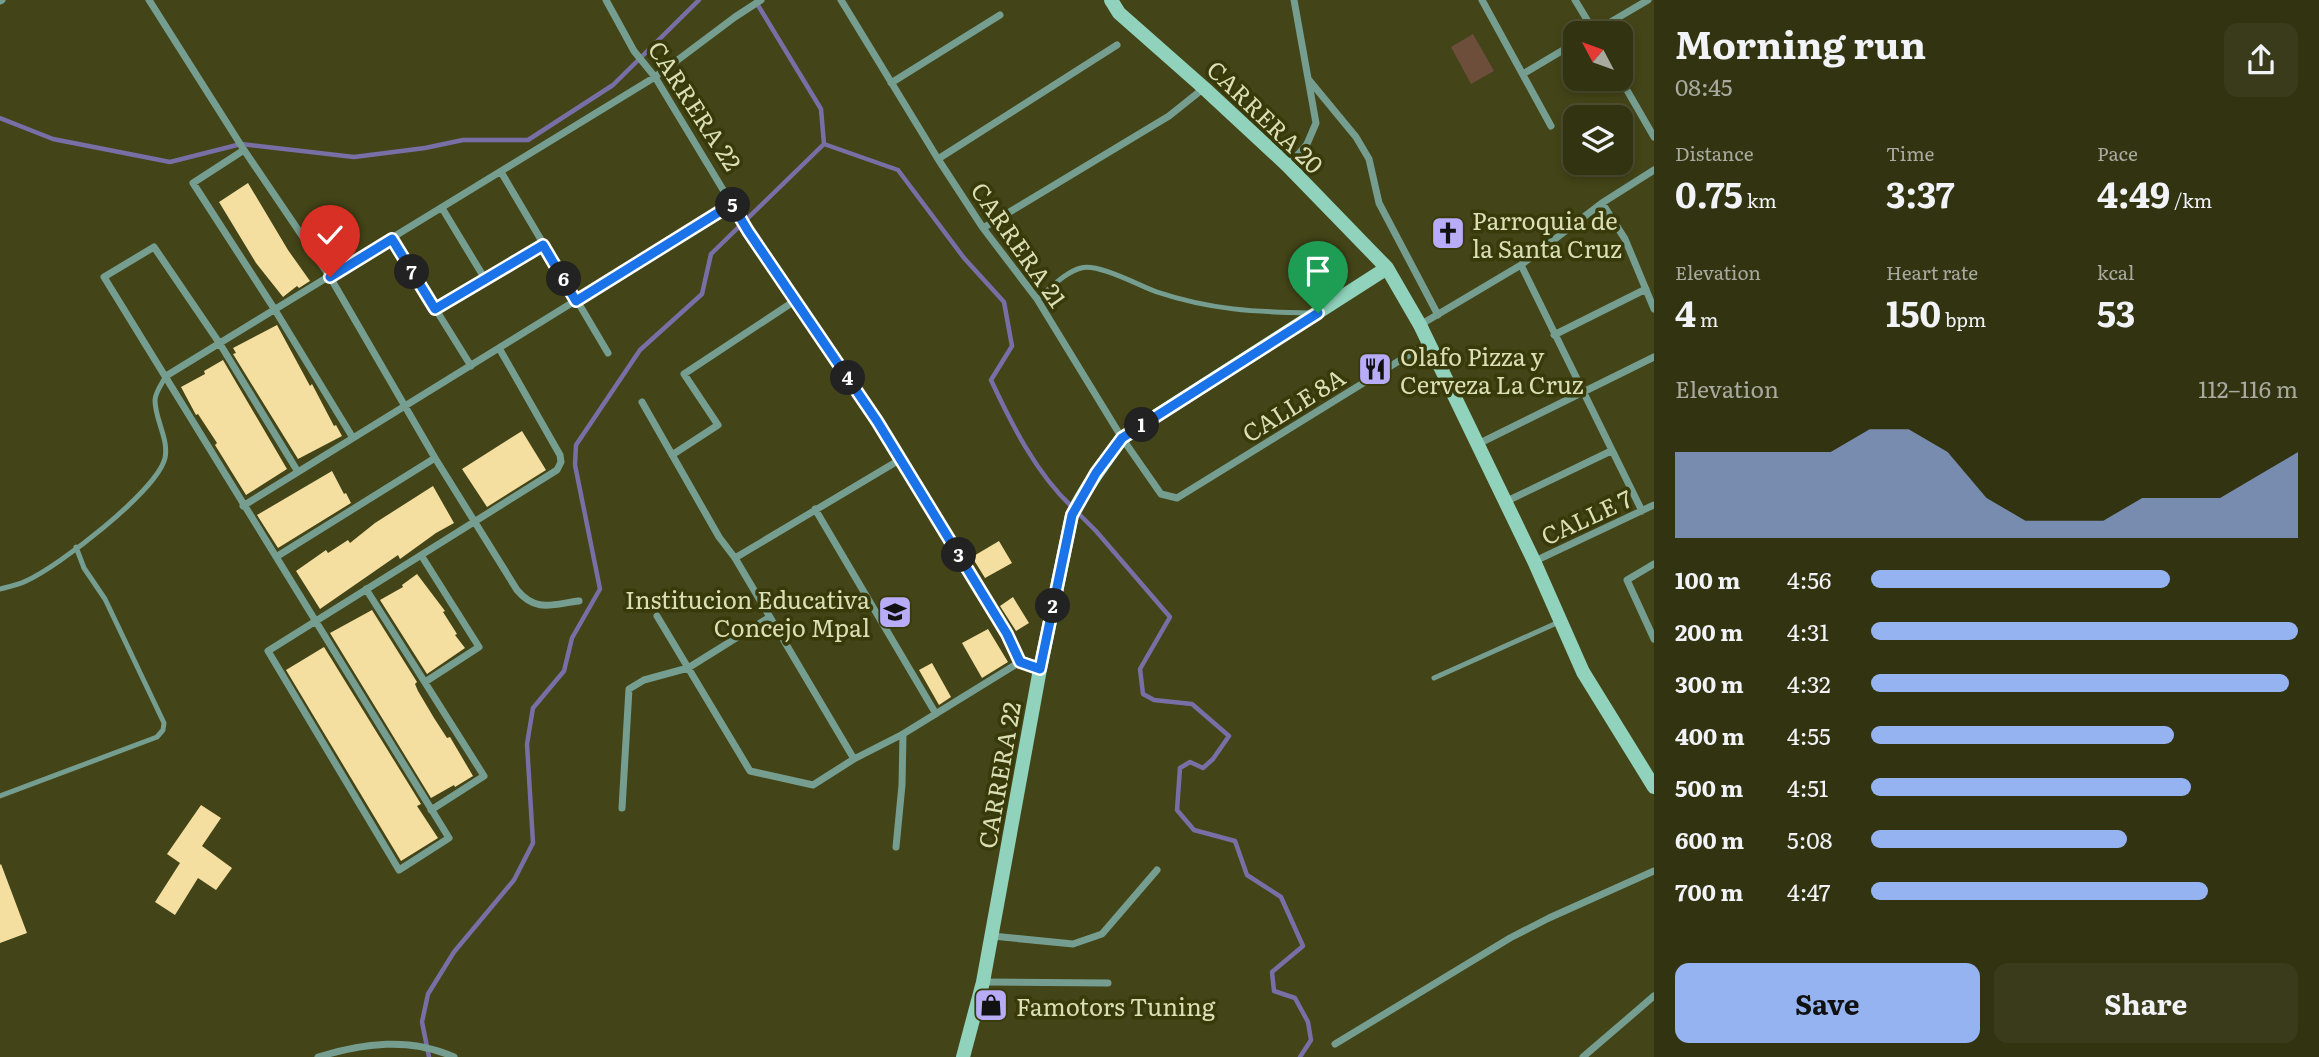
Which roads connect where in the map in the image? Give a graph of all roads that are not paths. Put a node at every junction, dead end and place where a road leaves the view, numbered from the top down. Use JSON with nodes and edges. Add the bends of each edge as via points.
{"nodes":[{"id":1,"x":149,"y":0,"type":"edge"},
{"id":2,"x":606,"y":0,"type":"edge"},
{"id":3,"x":761,"y":0,"type":"edge"},
{"id":4,"x":841,"y":0,"type":"edge"},
{"id":5,"x":1111,"y":0,"type":"edge"},
{"id":6,"x":1294,"y":0,"type":"edge"},
{"id":7,"x":1482,"y":0,"type":"edge"},
{"id":8,"x":1575,"y":0,"type":"edge"},
{"id":9,"x":1648,"y":0,"type":"edge"},
{"id":10,"x":1000,"y":15,"type":"dead end"},
{"id":11,"x":1586,"y":21,"type":"edge"},
{"id":12,"x":1613,"y":21,"type":"edge"},
{"id":13,"x":1117,"y":45,"type":"dead end"},
{"id":14,"x":1563,"y":50,"type":"edge"},
{"id":15,"x":1523,"y":74,"type":"junction"},
{"id":16,"x":655,"y":77,"type":"junction"},
{"id":17,"x":1309,"y":80,"type":"junction"},
{"id":18,"x":891,"y":83,"type":"junction"},
{"id":19,"x":1204,"y":88,"type":"junction"},
{"id":20,"x":1627,"y":91,"type":"edge"},
{"id":21,"x":1551,"y":126,"type":"dead end"},
{"id":22,"x":1654,"y":137,"type":"edge"},
{"id":23,"x":244,"y":150,"type":"junction"},
{"id":24,"x":939,"y":159,"type":"junction"},
{"id":25,"x":1287,"y":166,"type":"junction"},
{"id":26,"x":1654,"y":170,"type":"edge"},
{"id":27,"x":501,"y":172,"type":"junction"},
{"id":28,"x":1602,"y":203,"type":"junction"},
{"id":29,"x":732,"y":204,"type":"junction"},
{"id":30,"x":442,"y":208,"type":"junction"},
{"id":31,"x":983,"y":228,"type":"junction"},
{"id":32,"x":392,"y":239,"type":"junction"},
{"id":33,"x":543,"y":245,"type":"junction"},
{"id":34,"x":1521,"y":265,"type":"junction"},
{"id":35,"x":1387,"y":268,"type":"junction"},
{"id":36,"x":330,"y":277,"type":"junction"},
{"id":37,"x":485,"y":279,"type":"junction"},
{"id":38,"x":1646,"y":289,"type":"junction"},
{"id":39,"x":1037,"y":299,"type":"junction"},
{"id":40,"x":796,"y":300,"type":"junction"},
{"id":41,"x":576,"y":301,"type":"junction"},
{"id":42,"x":435,"y":309,"type":"junction"},
{"id":43,"x":1654,"y":309,"type":"edge"},
{"id":44,"x":275,"y":310,"type":"junction"},
{"id":45,"x":1318,"y":313,"type":"junction"},
{"id":46,"x":1438,"y":315,"type":"junction"},
{"id":47,"x":1420,"y":325,"type":"junction"},
{"id":48,"x":1554,"y":335,"type":"junction"},
{"id":49,"x":1429,"y":343,"type":"junction"},
{"id":50,"x":220,"y":344,"type":"junction"},
{"id":51,"x":499,"y":348,"type":"junction"},
{"id":52,"x":608,"y":353,"type":"dead end"},
{"id":53,"x":1654,"y":357,"type":"edge"},
{"id":54,"x":471,"y":366,"type":"junction"},
{"id":55,"x":166,"y":376,"type":"junction"},
{"id":56,"x":1583,"y":392,"type":"junction"},
{"id":57,"x":642,"y":402,"type":"dead end"},
{"id":58,"x":405,"y":406,"type":"junction"},
{"id":59,"x":353,"y":438,"type":"junction"},
{"id":60,"x":1122,"y":438,"type":"junction"},
{"id":61,"x":1478,"y":444,"type":"junction"},
{"id":62,"x":1611,"y":451,"type":"junction"},
{"id":63,"x":672,"y":455,"type":"junction"},
{"id":64,"x":435,"y":458,"type":"junction"},
{"id":65,"x":901,"y":459,"type":"junction"},
{"id":66,"x":298,"y":472,"type":"junction"},
{"id":67,"x":1177,"y":498,"type":"joint"},
{"id":68,"x":1505,"y":502,"type":"junction"},
{"id":69,"x":1654,"y":505,"type":"edge"},
{"id":70,"x":243,"y":506,"type":"junction"},
{"id":71,"x":815,"y":509,"type":"junction"},
{"id":72,"x":1642,"y":511,"type":"junction"},
{"id":73,"x":474,"y":522,"type":"junction"},
{"id":74,"x":76,"y":547,"type":"junction"},
{"id":75,"x":421,"y":555,"type":"junction"},
{"id":76,"x":276,"y":557,"type":"junction"},
{"id":77,"x":735,"y":558,"type":"junction"},
{"id":78,"x":1534,"y":561,"type":"junction"},
{"id":79,"x":1654,"y":564,"type":"edge"},
{"id":80,"x":0,"y":589,"type":"edge"},
{"id":81,"x":366,"y":589,"type":"junction"},
{"id":82,"x":579,"y":601,"type":"dead end"},
{"id":83,"x":656,"y":616,"type":"dead end"},
{"id":84,"x":770,"y":617,"type":"junction"},
{"id":85,"x":314,"y":621,"type":"junction"},
{"id":86,"x":1560,"y":621,"type":"junction"},
{"id":87,"x":1654,"y":639,"type":"edge"},
{"id":88,"x":1020,"y":662,"type":"junction"},
{"id":89,"x":688,"y":668,"type":"junction"},
{"id":90,"x":1040,"y":669,"type":"junction"},
{"id":91,"x":1434,"y":678,"type":"dead end"},
{"id":92,"x":425,"y":682,"type":"junction"},
{"id":93,"x":936,"y":714,"type":"junction"},
{"id":94,"x":903,"y":734,"type":"junction"},
{"id":95,"x":854,"y":759,"type":"junction"},
{"id":96,"x":1652,"y":781,"type":"edge"},
{"id":97,"x":0,"y":796,"type":"edge"},
{"id":98,"x":622,"y":808,"type":"dead end"},
{"id":99,"x":431,"y":810,"type":"junction"},
{"id":100,"x":896,"y":847,"type":"dead end"},
{"id":101,"x":1157,"y":870,"type":"dead end"},
{"id":102,"x":1654,"y":871,"type":"edge"},
{"id":103,"x":991,"y":936,"type":"junction"},
{"id":104,"x":983,"y":982,"type":"junction"},
{"id":105,"x":1108,"y":983,"type":"dead end"},
{"id":106,"x":1654,"y":996,"type":"edge"},
{"id":107,"x":1335,"y":1044,"type":"dead end"},
{"id":108,"x":330,"y":1055,"type":"edge"},
{"id":109,"x":318,"y":1057,"type":"edge"},
{"id":110,"x":454,"y":1057,"type":"edge"},
{"id":111,"x":963,"y":1057,"type":"edge"},
{"id":112,"x":1583,"y":1057,"type":"edge"}],
"edges":[{"from":1,"to":23,"type":"street"},
{"from":2,"to":16,"type":"street","name":"CARRERA 22","via":[[634,51]]},
{"from":3,"to":16,"type":"street"},
{"from":4,"to":18,"type":"street","name":"CARRERA 21"},
{"from":5,"to":19,"type":"main road","name":"CARRERA 20","via":[[1119,13]]},
{"from":6,"to":17,"type":"street"},
{"from":7,"to":15,"type":"street"},
{"from":8,"to":11,"type":"street"},
{"from":9,"to":12,"type":"street"},
{"from":10,"to":18,"type":"street"},
{"from":13,"to":24,"type":"street"},
{"from":14,"to":15,"type":"street"},
{"from":15,"to":21,"type":"street"},
{"from":16,"to":27,"type":"street"},
{"from":16,"to":29,"type":"street","name":"CARRERA 22"},
{"from":17,"to":25,"type":"street","via":[[1316,123],[1307,144]]},
{"from":17,"to":46,"type":"street","via":[[1369,159],[1378,203]]},
{"from":18,"to":24,"type":"street","name":"CARRERA 21"},
{"from":19,"to":25,"type":"main road","name":"CARRERA 20"},
{"from":19,"to":31,"type":"street","via":[[1168,116]]},
{"from":20,"to":22,"type":"street"},
{"from":23,"to":36,"type":"street"},
{"from":23,"to":44,"type":"street","via":[[193,184]]},
{"from":24,"to":31,"type":"street","name":"CARRERA 21"},
{"from":25,"to":35,"type":"main road","name":"CARRERA 20"},
{"from":26,"to":28,"type":"street"},
{"from":27,"to":30,"type":"street"},
{"from":27,"to":33,"type":"street"},
{"from":28,"to":34,"type":"street"},
{"from":28,"to":38,"type":"street","via":[[1625,239]]},
{"from":29,"to":40,"type":"street","name":"CARRERA 22"},
{"from":29,"to":41,"type":"street"},
{"from":30,"to":32,"type":"street"},
{"from":30,"to":37,"type":"street"},
{"from":31,"to":39,"type":"street","name":"CARRERA 21"},
{"from":32,"to":36,"type":"street"},
{"from":32,"to":42,"type":"street"},
{"from":33,"to":37,"type":"street"},
{"from":33,"to":41,"type":"street"},
{"from":34,"to":46,"type":"street"},
{"from":34,"to":48,"type":"street"},
{"from":35,"to":45,"type":"main road"},
{"from":35,"to":47,"type":"main road","name":"CARRERA 20"},
{"from":36,"to":44,"type":"street"},
{"from":36,"to":58,"type":"street"},
{"from":37,"to":42,"type":"street"},
{"from":38,"to":43,"type":"street"},
{"from":38,"to":48,"type":"street"},
{"from":39,"to":45,"type":"lane","via":[[1082,267],[1211,307]]},
{"from":39,"to":60,"type":"street","name":"CARRERA 21"},
{"from":40,"to":63,"type":"street","via":[[684,374],[718,425]]},
{"from":40,"to":65,"type":"street","name":"CARRERA 22"},
{"from":41,"to":51,"type":"street"},
{"from":41,"to":52,"type":"street"},
{"from":42,"to":54,"type":"street"},
{"from":44,"to":50,"type":"street"},
{"from":44,"to":59,"type":"street"},
{"from":45,"to":60,"type":"main road"},
{"from":46,"to":47,"type":"street"},
{"from":47,"to":49,"type":"main road","name":"CARRERA 20"},
{"from":48,"to":56,"type":"street"},
{"from":49,"to":61,"type":"main road","name":"CARRERA 20"},
{"from":49,"to":67,"type":"street","name":"CALLE 8A"},
{"from":50,"to":55,"type":"street"},
{"from":50,"to":55,"type":"street","via":[[154,247],[104,277]]},
{"from":50,"to":66,"type":"street"},
{"from":51,"to":54,"type":"street"},
{"from":51,"to":73,"type":"street","via":[[561,462],[557,470]]},
{"from":53,"to":56,"type":"street"},
{"from":54,"to":58,"type":"street"},
{"from":55,"to":70,"type":"street"},
{"from":55,"to":74,"type":"lane","via":[[155,398],[165,445],[158,475],[125,509]]},
{"from":56,"to":61,"type":"street"},
{"from":56,"to":62,"type":"street"},
{"from":57,"to":63,"type":"street"},
{"from":58,"to":59,"type":"street"},
{"from":58,"to":64,"type":"street"},
{"from":59,"to":66,"type":"street"},
{"from":60,"to":67,"type":"street","name":"CARRERA 21","via":[[1161,494]]},
{"from":60,"to":90,"type":"main road","name":"CARRERA 22","via":[[1075,509]]},
{"from":61,"to":68,"type":"main road","name":"CARRERA 20"},
{"from":62,"to":68,"type":"street"},
{"from":62,"to":72,"type":"street"},
{"from":63,"to":77,"type":"street"},
{"from":64,"to":73,"type":"street"},
{"from":64,"to":76,"type":"street"},
{"from":65,"to":71,"type":"street"},
{"from":65,"to":88,"type":"street","name":"CARRERA 22"},
{"from":66,"to":70,"type":"street"},
{"from":68,"to":78,"type":"main road","name":"CARRERA 20"},
{"from":69,"to":72,"type":"street","name":"CALLE 7"},
{"from":70,"to":76,"type":"street"},
{"from":71,"to":77,"type":"street"},
{"from":71,"to":93,"type":"street"},
{"from":72,"to":78,"type":"street","name":"CALLE 7"},
{"from":73,"to":75,"type":"street"},
{"from":73,"to":82,"type":"street","via":[[517,590],[531,603],[544,606]]},
{"from":74,"to":80,"type":"lane","via":[[26,581]]},
{"from":74,"to":97,"type":"lane","via":[[164,723],[163,730],[157,737]]},
{"from":75,"to":81,"type":"street"},
{"from":75,"to":92,"type":"street","via":[[479,647]]},
{"from":76,"to":85,"type":"street"},
{"from":77,"to":84,"type":"street"},
{"from":78,"to":86,"type":"main road","name":"CARRERA 20"},
{"from":79,"to":87,"type":"street","via":[[1627,580]]},
{"from":81,"to":85,"type":"street"},
{"from":81,"to":92,"type":"street"},
{"from":83,"to":89,"type":"street"},
{"from":84,"to":89,"type":"street"},
{"from":84,"to":95,"type":"street"},
{"from":85,"to":99,"type":"street"},
{"from":85,"to":99,"type":"street","via":[[268,652],[399,870],[449,838]]},
{"from":86,"to":91,"type":"lane"},
{"from":86,"to":96,"type":"main road","name":"CARRERA 20","via":[[1583,672]]},
{"from":88,"to":90,"type":"street"},
{"from":88,"to":93,"type":"street"},
{"from":89,"to":95,"type":"street","via":[[750,771],[813,785]]},
{"from":89,"to":98,"type":"street","via":[[629,689]]},
{"from":90,"to":103,"type":"main road","name":"CARRERA 22"},
{"from":92,"to":99,"type":"street","via":[[484,776]]},
{"from":93,"to":94,"type":"street"},
{"from":94,"to":95,"type":"street"},
{"from":94,"to":100,"type":"street"},
{"from":101,"to":103,"type":"street","via":[[1102,934],[1073,944]]},
{"from":102,"to":107,"type":"street","via":[[1510,938]]},
{"from":103,"to":104,"type":"main road","name":"CARRERA 22"},
{"from":104,"to":105,"type":"street"},
{"from":104,"to":111,"type":"main road","name":"CARRERA 22"},
{"from":106,"to":112,"type":"street"},
{"from":108,"to":109,"type":"street"},
{"from":108,"to":110,"type":"street","via":[[382,1044],[418,1044]]}]}
